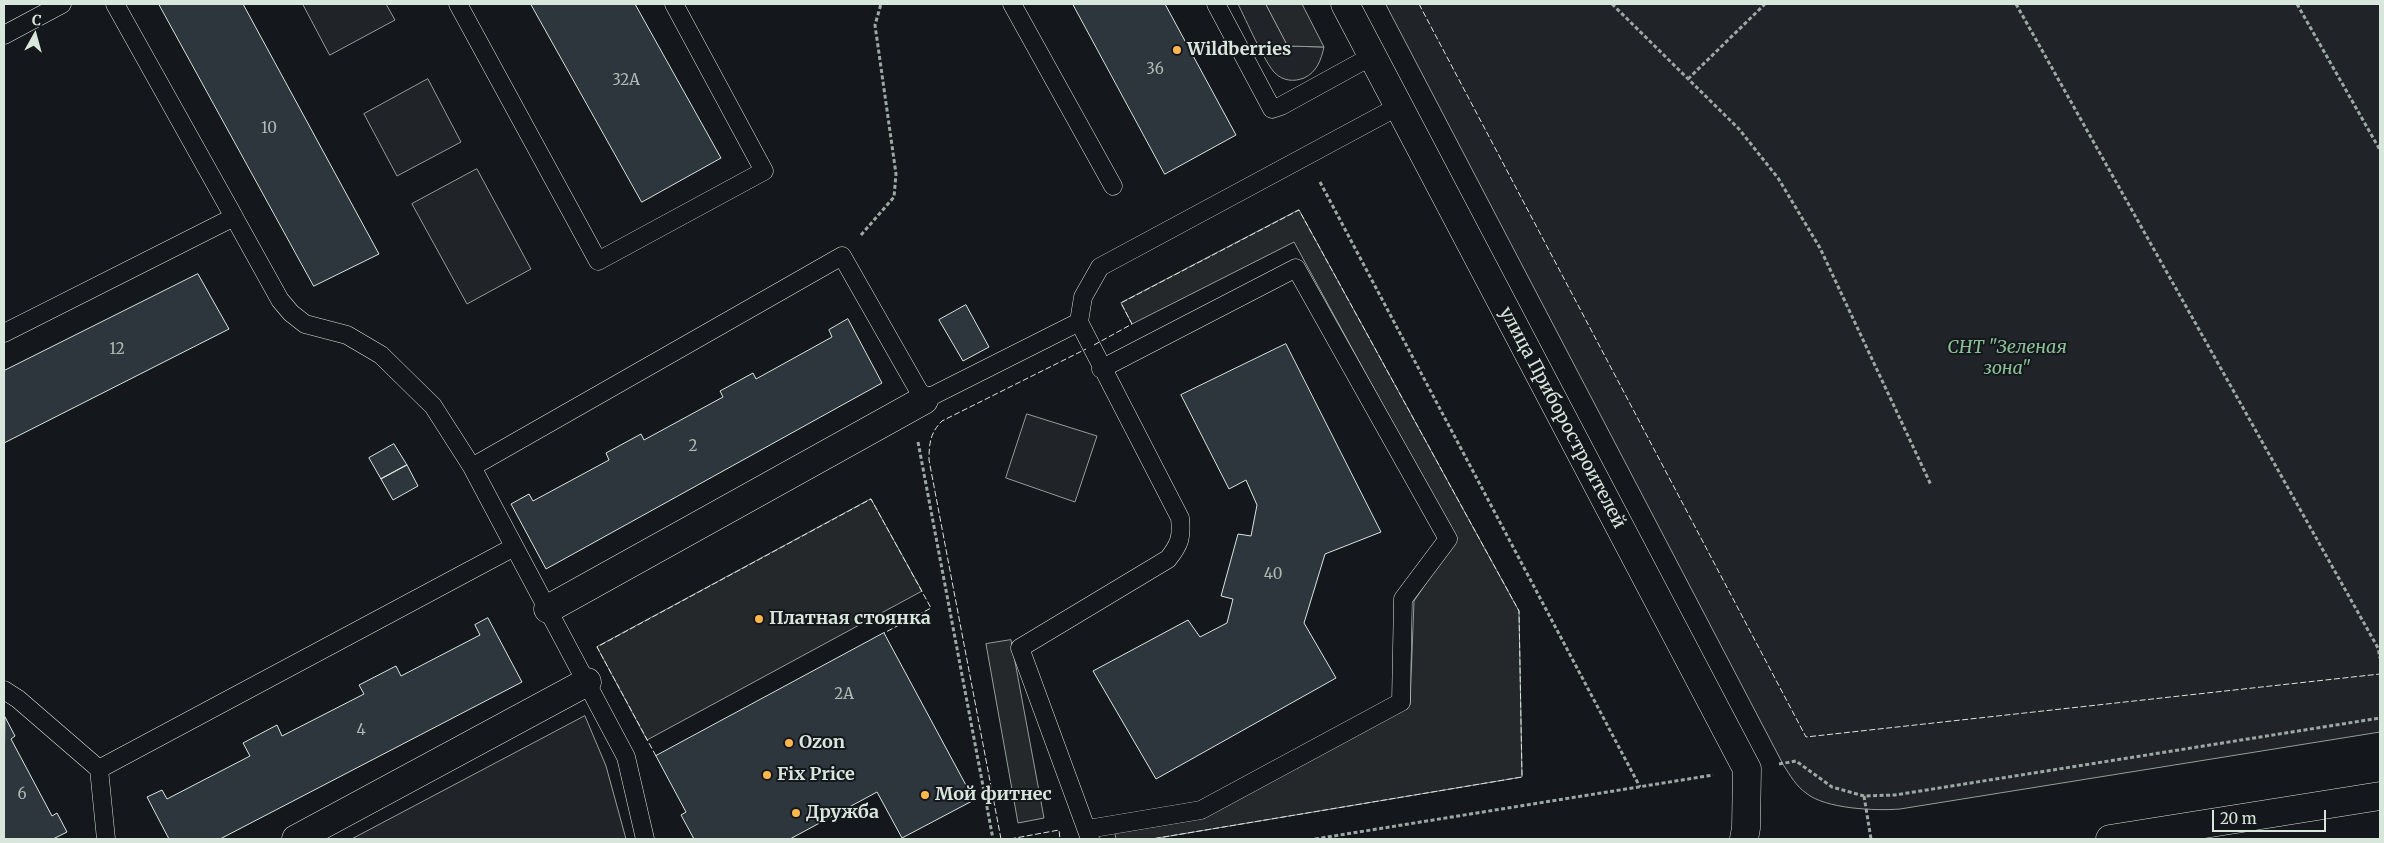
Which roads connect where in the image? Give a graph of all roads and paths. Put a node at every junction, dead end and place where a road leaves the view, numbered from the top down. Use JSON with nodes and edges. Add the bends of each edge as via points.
{"nodes":[{"id":1,"x":62,"y":4,"type":"edge"},
{"id":2,"x":115,"y":4,"type":"edge"},
{"id":3,"x":458,"y":4,"type":"edge"},
{"id":4,"x":674,"y":4,"type":"edge"},
{"id":5,"x":881,"y":4,"type":"edge"},
{"id":6,"x":1012,"y":4,"type":"edge"},
{"id":7,"x":1216,"y":4,"type":"edge"},
{"id":8,"x":1345,"y":4,"type":"edge"},
{"id":9,"x":1612,"y":4,"type":"edge"},
{"id":10,"x":1765,"y":4,"type":"edge"},
{"id":11,"x":2016,"y":4,"type":"edge"},
{"id":12,"x":2297,"y":4,"type":"edge"},
{"id":13,"x":4,"y":35,"type":"edge"},
{"id":14,"x":1372,"y":56,"type":"junction"},
{"id":15,"x":1688,"y":79,"type":"junction"},
{"id":16,"x":1399,"y":106,"type":"junction"},
{"id":17,"x":2380,"y":150,"type":"edge"},
{"id":18,"x":1306,"y":155,"type":"junction"},
{"id":19,"x":1113,"y":186,"type":"dead end"},
{"id":20,"x":234,"y":217,"type":"junction"},
{"id":21,"x":842,"y":256,"type":"junction"},
{"id":22,"x":1078,"y":322,"type":"junction"},
{"id":23,"x":4,"y":333,"type":"edge"},
{"id":24,"x":1101,"y":369,"type":"junction"},
{"id":25,"x":924,"y":400,"type":"junction"},
{"id":26,"x":916,"y":432,"type":"dead end"},
{"id":27,"x":472,"y":467,"type":"junction"},
{"id":28,"x":1932,"y":485,"type":"dead end"},
{"id":29,"x":514,"y":547,"type":"junction"},
{"id":30,"x":548,"y":609,"type":"junction"},
{"id":31,"x":2380,"y":658,"type":"edge"},
{"id":32,"x":587,"y":682,"type":"junction"},
{"id":33,"x":4,"y":690,"type":"edge"},
{"id":34,"x":2380,"y":718,"type":"edge"},
{"id":35,"x":99,"y":769,"type":"junction"},
{"id":36,"x":1748,"y":769,"type":"junction"},
{"id":37,"x":1640,"y":787,"type":"junction"},
{"id":38,"x":1864,"y":796,"type":"junction"},
{"id":39,"x":2380,"y":796,"type":"edge"},
{"id":40,"x":2219,"y":830,"type":"edge"},
{"id":41,"x":1089,"y":834,"type":"edge"},
{"id":42,"x":106,"y":839,"type":"edge"},
{"id":43,"x":296,"y":839,"type":"edge"},
{"id":44,"x":645,"y":839,"type":"edge"},
{"id":45,"x":993,"y":839,"type":"edge"},
{"id":46,"x":1315,"y":839,"type":"edge"},
{"id":47,"x":1744,"y":839,"type":"edge"},
{"id":48,"x":1871,"y":839,"type":"edge"},
{"id":49,"x":2110,"y":839,"type":"edge"}],
"edges":[{"from":1,"to":13,"type":"lane"},
{"from":2,"to":20,"type":"lane"},
{"from":3,"to":4,"type":"lane","via":[[598,261],[764,171]]},
{"from":5,"to":21,"type":"path","via":[[875,25],[896,174],[894,197]]},
{"from":6,"to":19,"type":"lane"},
{"from":7,"to":14,"type":"lane","via":[[1272,109]]},
{"from":8,"to":14,"type":"street","name":"улица Приборостроителей"},
{"from":9,"to":15,"type":"path"},
{"from":10,"to":15,"type":"path"},
{"from":11,"to":31,"type":"path","via":[[2378,648]]},
{"from":12,"to":17,"type":"path"},
{"from":14,"to":16,"type":"street","name":"улица Приборостроителей"},
{"from":15,"to":28,"type":"path","via":[[1739,129],[1783,186],[1820,248]]},
{"from":16,"to":18,"type":"lane"},
{"from":16,"to":36,"type":"street","name":"улица Приборостроителей"},
{"from":18,"to":22,"type":"lane","via":[[1100,267],[1083,297]]},
{"from":18,"to":37,"type":"path"},
{"from":20,"to":23,"type":"lane"},
{"from":20,"to":27,"type":"lane","via":[[280,300],[291,313],[306,324],[348,335],[381,355],[433,406]]},
{"from":21,"to":25,"type":"lane"},
{"from":21,"to":27,"type":"lane"},
{"from":22,"to":24,"type":"lane"},
{"from":22,"to":25,"type":"lane"},
{"from":24,"to":41,"type":"lane","via":[[1180,518],[1181,533],[1178,546],[1168,559],[1020,648]]},
{"from":24,"to":41,"type":"lane","via":[[1296,268],[1448,539],[1403,599],[1400,702],[1201,810]]},
{"from":25,"to":30,"type":"street"},
{"from":26,"to":45,"type":"path"},
{"from":27,"to":29,"type":"lane"},
{"from":29,"to":30,"type":"lane"},
{"from":29,"to":35,"type":"lane"},
{"from":30,"to":32,"type":"lane"},
{"from":32,"to":43,"type":"street"},
{"from":32,"to":44,"type":"lane","via":[[626,757]]},
{"from":33,"to":35,"type":"lane"},
{"from":34,"to":38,"type":"path","via":[[1895,795]]},
{"from":35,"to":42,"type":"lane"},
{"from":36,"to":37,"type":"path"},
{"from":36,"to":38,"type":"path","via":[[1796,762],[1832,787]]},
{"from":36,"to":47,"type":"street","name":"улица Приборостроителей"},
{"from":37,"to":46,"type":"path"},
{"from":38,"to":48,"type":"path"},
{"from":39,"to":40,"type":"street"},
{"from":40,"to":49,"type":"street"}]}
